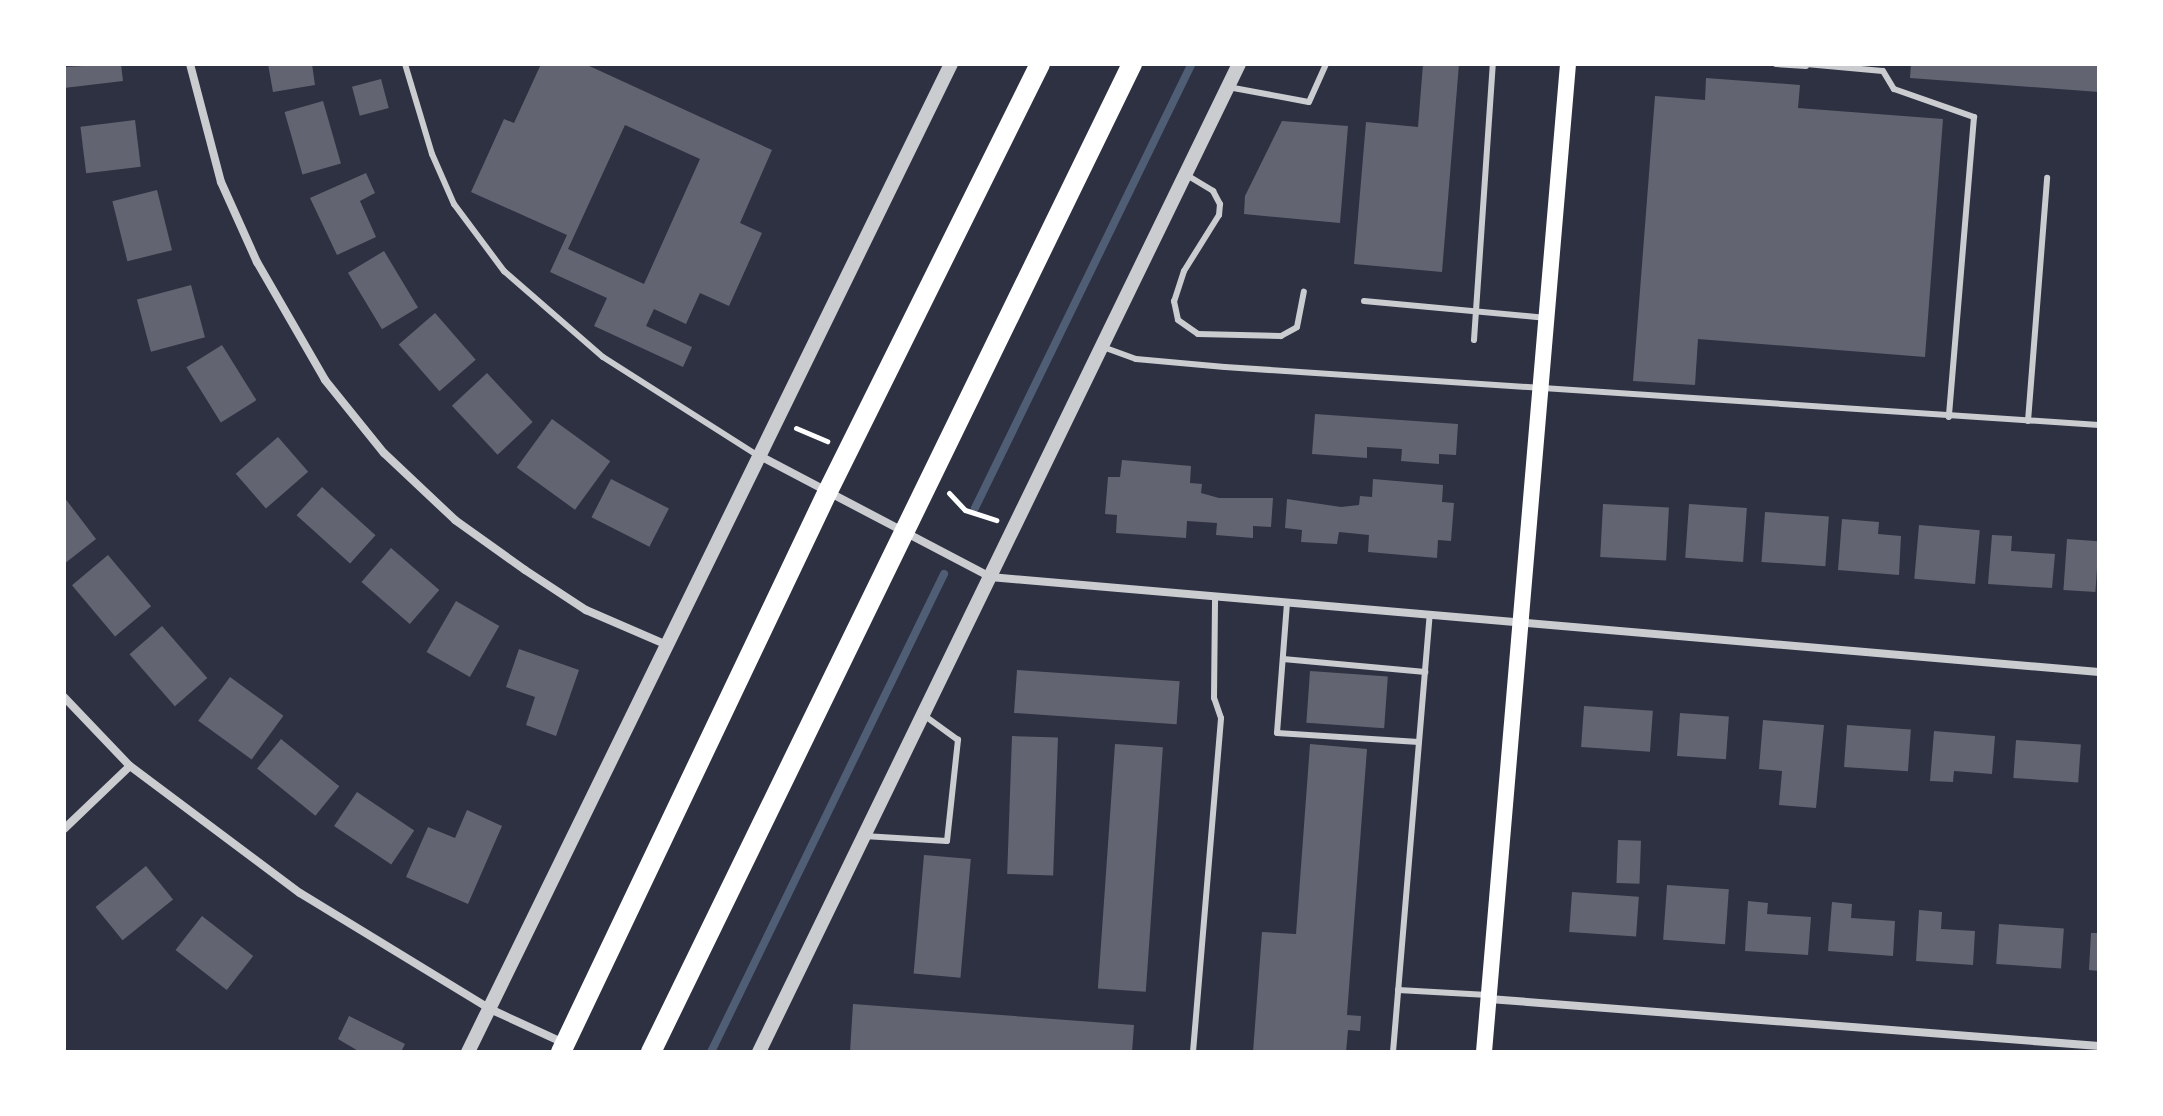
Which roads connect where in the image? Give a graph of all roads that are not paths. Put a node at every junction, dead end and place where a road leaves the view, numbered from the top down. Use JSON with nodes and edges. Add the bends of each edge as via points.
{"nodes":[{"id":1,"x":190,"y":64,"type":"edge"},
{"id":2,"x":405,"y":64,"type":"edge"},
{"id":3,"x":951,"y":64,"type":"edge"},
{"id":4,"x":1040,"y":64,"type":"edge"},
{"id":5,"x":1132,"y":64,"type":"edge"},
{"id":6,"x":1239,"y":64,"type":"edge"},
{"id":7,"x":1326,"y":64,"type":"edge"},
{"id":8,"x":1493,"y":64,"type":"edge"},
{"id":9,"x":1568,"y":64,"type":"edge"},
{"id":10,"x":1776,"y":64,"type":"edge"},
{"id":11,"x":1806,"y":65,"type":"edge"},
{"id":12,"x":1884,"y":68,"type":"edge"},
{"id":13,"x":1228,"y":87,"type":"junction"},
{"id":14,"x":1185,"y":174,"type":"junction"},
{"id":15,"x":2047,"y":178,"type":"dead end"},
{"id":16,"x":1304,"y":292,"type":"dead end"},
{"id":17,"x":1364,"y":301,"type":"dead end"},
{"id":18,"x":1476,"y":314,"type":"junction"},
{"id":19,"x":1546,"y":318,"type":"junction"},
{"id":20,"x":1474,"y":340,"type":"dead end"},
{"id":21,"x":1098,"y":345,"type":"junction"},
{"id":22,"x":1539,"y":389,"type":"junction"},
{"id":23,"x":1949,"y":417,"type":"junction"},
{"id":24,"x":2028,"y":421,"type":"junction"},
{"id":25,"x":2099,"y":425,"type":"edge"},
{"id":26,"x":757,"y":455,"type":"junction"},
{"id":27,"x":827,"y":493,"type":"junction"},
{"id":28,"x":902,"y":530,"type":"junction"},
{"id":29,"x":990,"y":577,"type":"junction"},
{"id":30,"x":1215,"y":597,"type":"junction"},
{"id":31,"x":1287,"y":603,"type":"junction"},
{"id":32,"x":1430,"y":615,"type":"junction"},
{"id":33,"x":1520,"y":623,"type":"junction"},
{"id":34,"x":668,"y":646,"type":"junction"},
{"id":35,"x":1283,"y":659,"type":"junction"},
{"id":36,"x":1425,"y":672,"type":"junction"},
{"id":37,"x":2099,"y":672,"type":"edge"},
{"id":38,"x":64,"y":697,"type":"edge"},
{"id":39,"x":923,"y":715,"type":"junction"},
{"id":40,"x":1419,"y":742,"type":"junction"},
{"id":41,"x":130,"y":766,"type":"junction"},
{"id":42,"x":64,"y":829,"type":"edge"},
{"id":43,"x":864,"y":836,"type":"junction"},
{"id":44,"x":1398,"y":990,"type":"junction"},
{"id":45,"x":1488,"y":997,"type":"junction"},
{"id":46,"x":490,"y":1009,"type":"junction"},
{"id":47,"x":2099,"y":1046,"type":"edge"},
{"id":48,"x":563,"y":1048,"type":"edge"},
{"id":49,"x":468,"y":1052,"type":"edge"},
{"id":50,"x":651,"y":1052,"type":"edge"},
{"id":51,"x":759,"y":1052,"type":"edge"},
{"id":52,"x":1193,"y":1052,"type":"edge"},
{"id":53,"x":1393,"y":1052,"type":"edge"},
{"id":54,"x":1484,"y":1052,"type":"edge"}],
"edges":[{"from":1,"to":34,"type":"street","via":[[221,182],[257,262],[325,380],[384,453],[455,520],[525,570],[586,610]]},
{"from":2,"to":26,"type":"lane","via":[[432,154],[454,204],[504,271],[603,357]]},
{"from":3,"to":26,"type":"street"},
{"from":4,"to":27,"type":"main road"},
{"from":5,"to":28,"type":"main road"},
{"from":6,"to":13,"type":"street"},
{"from":7,"to":13,"type":"lane","via":[[1309,102]]},
{"from":8,"to":18,"type":"lane"},
{"from":9,"to":19,"type":"main road"},
{"from":10,"to":11,"type":"lane"},
{"from":11,"to":12,"type":"lane"},
{"from":12,"to":23,"type":"lane","via":[[1894,89],[1974,117]]},
{"from":13,"to":14,"type":"street"},
{"from":14,"to":16,"type":"lane","via":[[1213,191],[1220,204],[1219,215],[1184,271],[1174,301],[1178,320],[1198,334],[1281,336],[1297,327]]},
{"from":14,"to":21,"type":"street"},
{"from":15,"to":24,"type":"lane"},
{"from":17,"to":18,"type":"lane"},
{"from":18,"to":19,"type":"lane"},
{"from":18,"to":20,"type":"lane"},
{"from":19,"to":22,"type":"main road"},
{"from":21,"to":22,"type":"lane","via":[[1136,359]]},
{"from":21,"to":29,"type":"street"},
{"from":22,"to":23,"type":"lane"},
{"from":22,"to":33,"type":"main road"},
{"from":23,"to":24,"type":"lane"},
{"from":24,"to":25,"type":"lane"},
{"from":26,"to":27,"type":"street"},
{"from":26,"to":34,"type":"street"},
{"from":27,"to":28,"type":"street"},
{"from":27,"to":48,"type":"main road"},
{"from":28,"to":29,"type":"street"},
{"from":28,"to":50,"type":"main road"},
{"from":29,"to":30,"type":"street"},
{"from":29,"to":39,"type":"street"},
{"from":30,"to":31,"type":"street"},
{"from":30,"to":52,"type":"lane","via":[[1214,698],[1221,718]]},
{"from":31,"to":32,"type":"street"},
{"from":31,"to":35,"type":"lane"},
{"from":32,"to":33,"type":"street"},
{"from":32,"to":36,"type":"lane"},
{"from":33,"to":37,"type":"street"},
{"from":33,"to":45,"type":"main road"},
{"from":34,"to":46,"type":"street"},
{"from":35,"to":36,"type":"lane"},
{"from":35,"to":40,"type":"lane","via":[[1277,733]]},
{"from":36,"to":40,"type":"lane"},
{"from":38,"to":41,"type":"street"},
{"from":39,"to":43,"type":"street"},
{"from":39,"to":43,"type":"lane","via":[[958,740],[947,841]]},
{"from":40,"to":44,"type":"lane"},
{"from":41,"to":42,"type":"street"},
{"from":41,"to":46,"type":"street","via":[[300,893]]},
{"from":43,"to":51,"type":"street"},
{"from":44,"to":45,"type":"lane"},
{"from":44,"to":53,"type":"lane"},
{"from":45,"to":47,"type":"street"},
{"from":45,"to":54,"type":"main road"},
{"from":46,"to":48,"type":"street"},
{"from":46,"to":49,"type":"street"}]}
